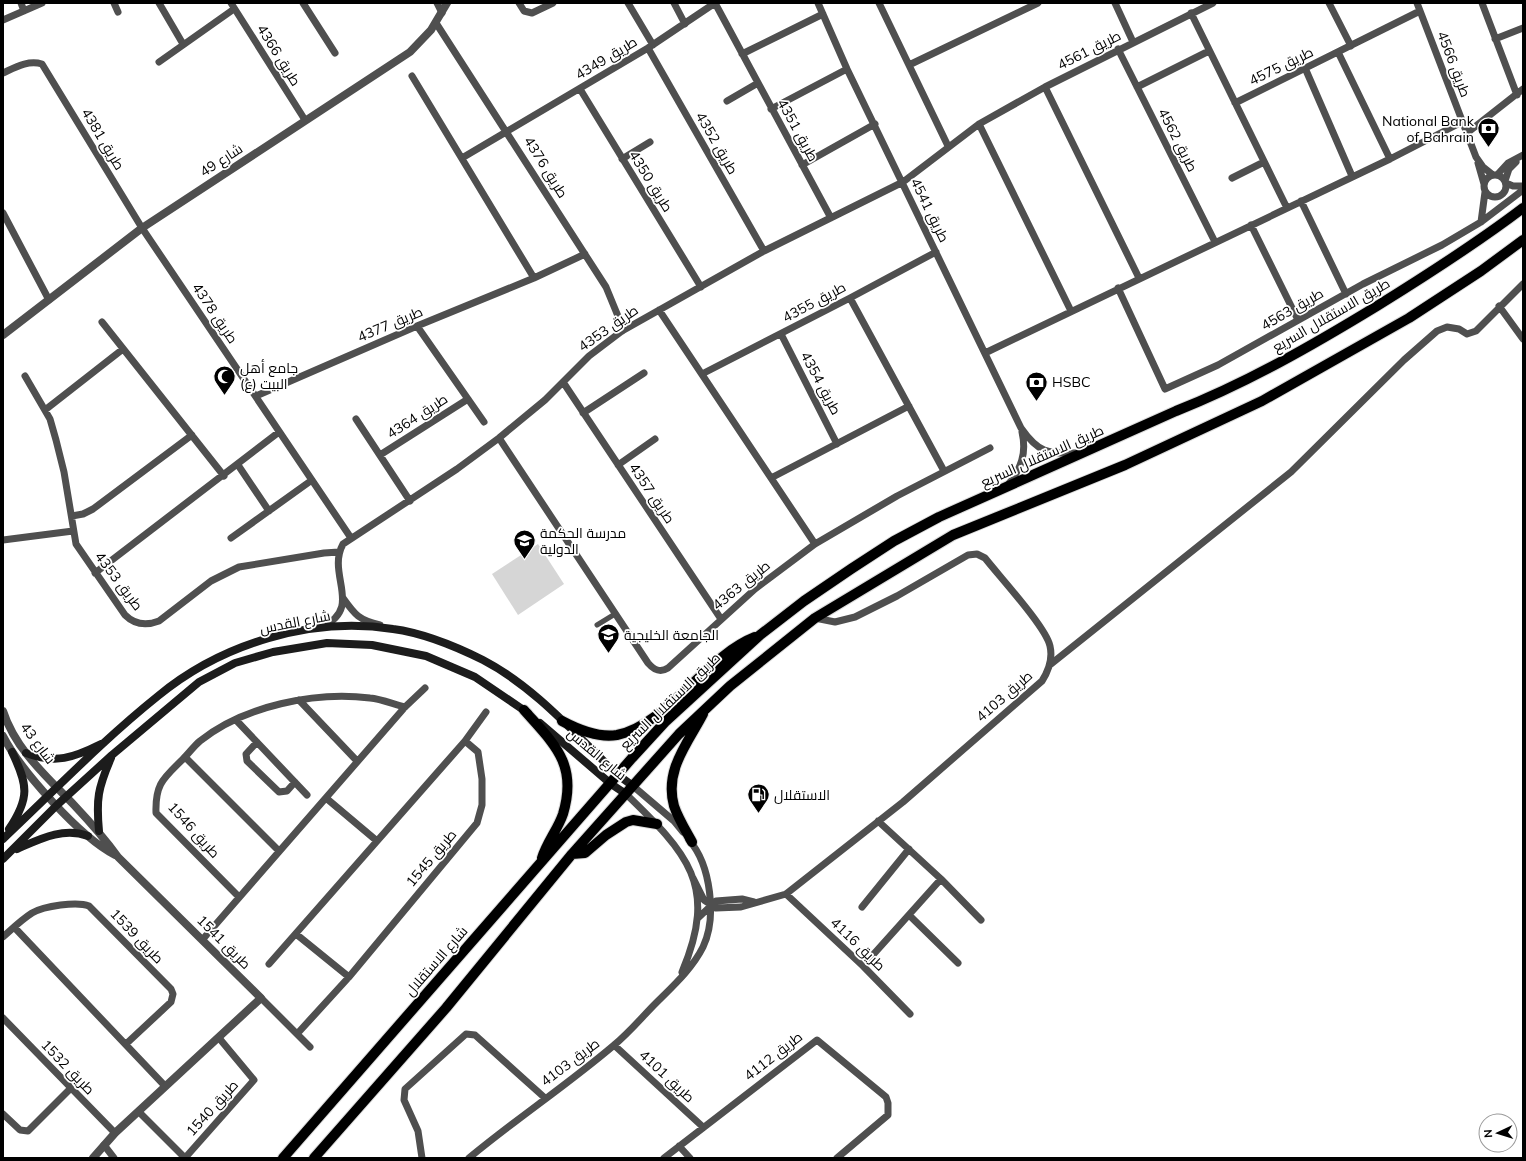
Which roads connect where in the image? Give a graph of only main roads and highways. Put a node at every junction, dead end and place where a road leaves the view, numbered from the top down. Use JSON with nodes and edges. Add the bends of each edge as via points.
{"nodes":[{"id":1,"x":1523,"y":208,"type":"edge"},
{"id":2,"x":1523,"y":240,"type":"edge"},
{"id":3,"x":760,"y":635,"type":"junction"},
{"id":4,"x":709,"y":703,"type":"junction"},
{"id":5,"x":524,"y":710,"type":"junction"},
{"id":6,"x":562,"y":722,"type":"junction"},
{"id":7,"x":109,"y":740,"type":"junction"},
{"id":8,"x":12,"y":752,"type":"road end"},
{"id":9,"x":26,"y":753,"type":"road end"},
{"id":10,"x":112,"y":755,"type":"junction"},
{"id":11,"x":618,"y":775,"type":"junction"},
{"id":12,"x":611,"y":784,"type":"junction"},
{"id":13,"x":633,"y":786,"type":"junction"},
{"id":14,"x":626,"y":794,"type":"junction"},
{"id":15,"x":657,"y":824,"type":"road end"},
{"id":16,"x":98,"y":831,"type":"road end"},
{"id":17,"x":88,"y":836,"type":"road end"},
{"id":18,"x":3,"y":839,"type":"edge"},
{"id":19,"x":692,"y":842,"type":"road end"},
{"id":20,"x":12,"y":851,"type":"junction"},
{"id":21,"x":572,"y":854,"type":"junction"},
{"id":22,"x":3,"y":859,"type":"edge"},
{"id":23,"x":540,"y":864,"type":"junction"},
{"id":24,"x":283,"y":1158,"type":"edge"},
{"id":25,"x":314,"y":1158,"type":"edge"}],
"edges":[{"from":1,"to":3,"type":"main road","name":"طريق الاستقلال السريع","via":[[1411,285],[1325,338],[1216,395],[939,517],[894,542],[804,601]]},
{"from":2,"to":4,"type":"main road","name":"طريق الاستقلال السريع","via":[[1409,318],[1262,401],[1125,465],[953,535],[814,618]]},
{"from":3,"to":6,"type":"main road","via":[[742,642],[635,729],[607,735],[589,733]]},
{"from":3,"to":11,"type":"main road","name":"طريق الاستقلال السريع","via":[[666,722]]},
{"from":4,"to":13,"type":"main road","name":"طريق الاستقلال السريع"},
{"from":4,"to":19,"type":"main road","via":[[680,753],[672,784],[675,806]]},
{"from":5,"to":10,"type":"main road","name":"شارع القدس","via":[[475,677],[426,656],[372,645],[326,643],[273,652],[236,663],[199,682]]},
{"from":5,"to":12,"type":"main road","name":"شارع القدس"},
{"from":5,"to":23,"type":"main road","via":[[561,754],[567,773],[567,795],[562,814]]},
{"from":6,"to":7,"type":"main road","name":"شارع القدس","via":[[534,695],[484,661],[432,638],[394,629],[338,626],[270,638],[230,651],[190,673],[158,696]]},
{"from":6,"to":11,"type":"main road","name":"شارع القدس"},
{"from":7,"to":9,"type":"main road","via":[[62,759],[45,759]]},
{"from":7,"to":18,"type":"main road","name":"شارع القدس"},
{"from":8,"to":18,"type":"main road","via":[[21,771],[26,794],[23,805]]},
{"from":10,"to":16,"type":"main road","via":[[99,786]]},
{"from":10,"to":20,"type":"main road","name":"شارع القدس","via":[[57,805]]},
{"from":11,"to":12,"type":"main road","name":"طريق الاستقلال السريع"},
{"from":11,"to":13,"type":"main road","name":"شارع القدس"},
{"from":12,"to":14,"type":"main road","name":"شارع القدس"},
{"from":12,"to":23,"type":"main road","name":"شارع الاستقلال"},
{"from":13,"to":14,"type":"main road","name":"طريق الاستقلال السريع"},
{"from":14,"to":21,"type":"main road"},
{"from":15,"to":21,"type":"main road","via":[[633,820],[626,822],[585,853]]},
{"from":17,"to":20,"type":"main road","via":[[72,833],[52,835]]},
{"from":20,"to":22,"type":"main road","name":"شارع القدس"},
{"from":21,"to":25,"type":"main road","via":[[446,1008]]},
{"from":23,"to":24,"type":"main road","name":"شارع الاستقلال"}]}
